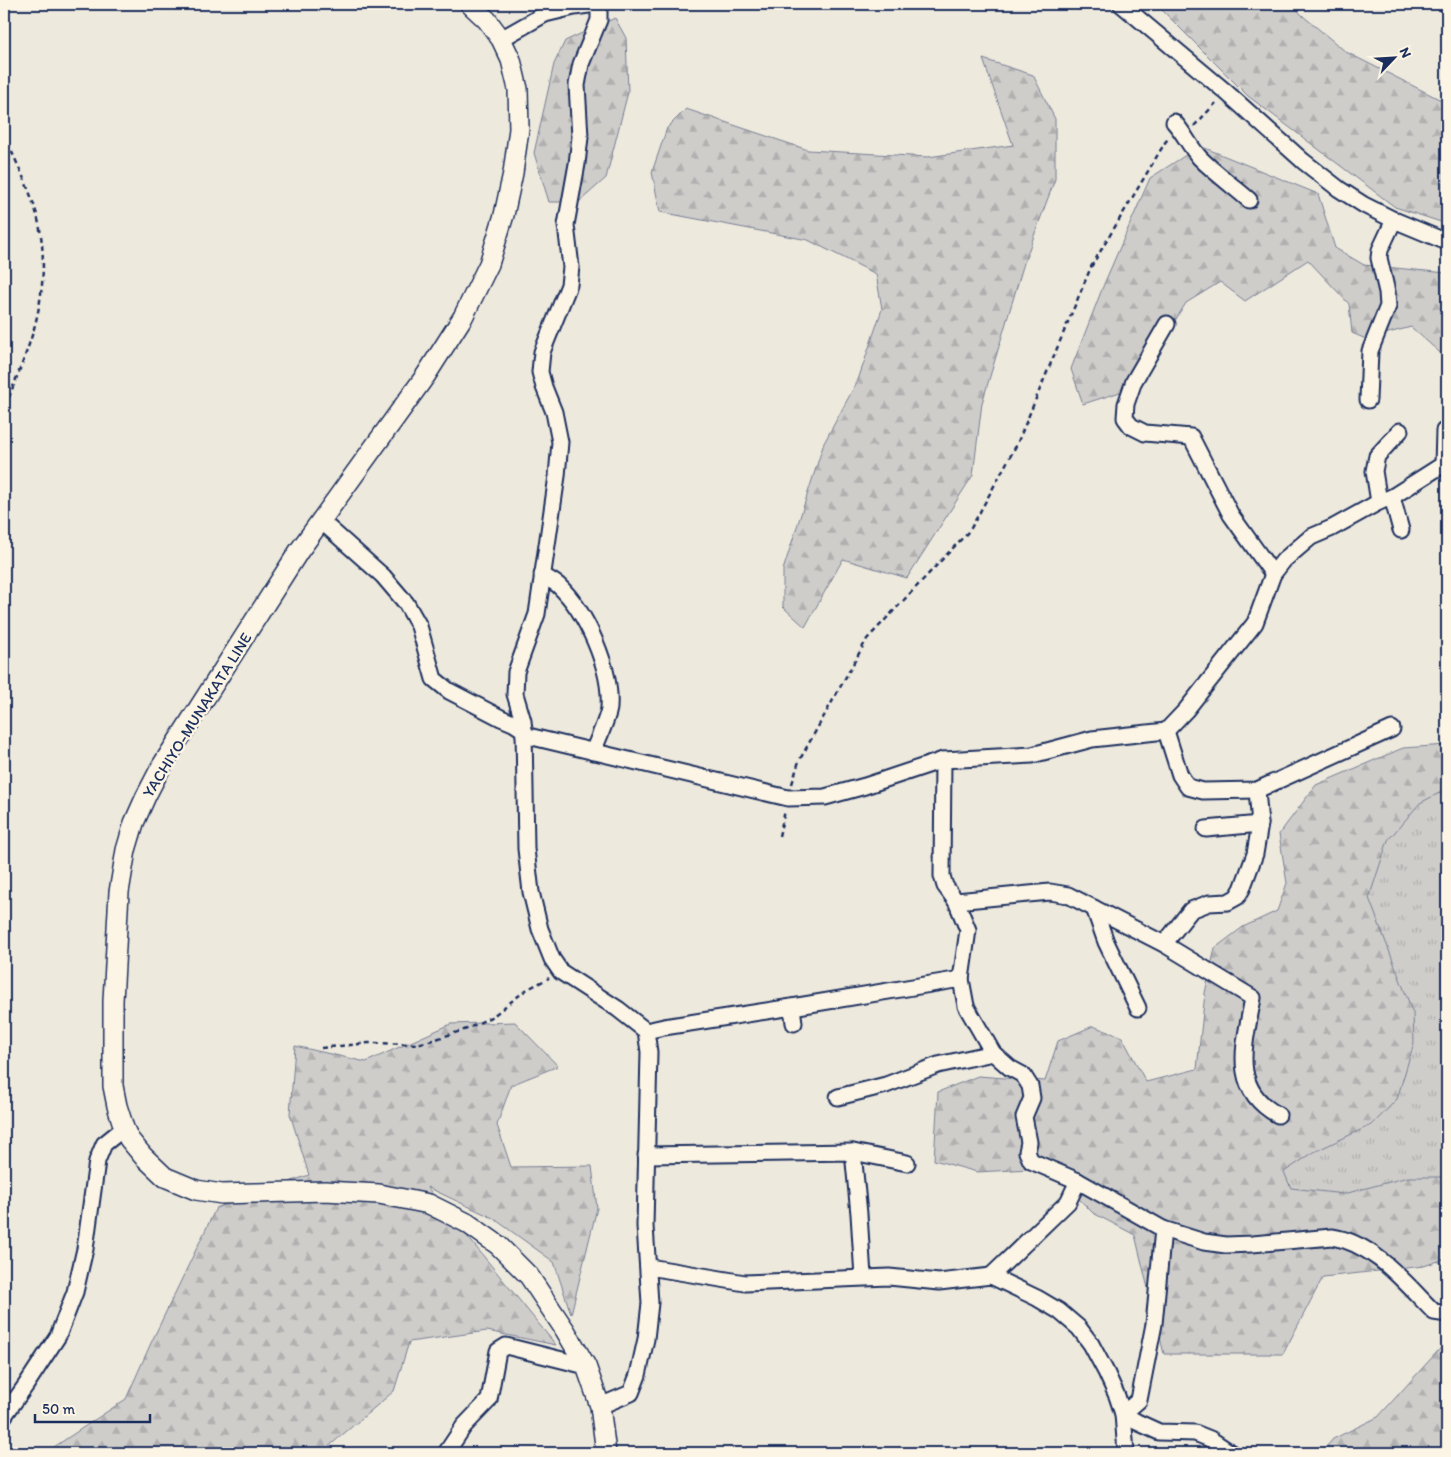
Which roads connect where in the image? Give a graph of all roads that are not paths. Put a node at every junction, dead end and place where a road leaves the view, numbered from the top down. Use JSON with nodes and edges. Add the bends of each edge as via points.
{"nodes":[{"id":1,"x":470,"y":4,"type":"edge"},
{"id":2,"x":598,"y":4,"type":"edge"},
{"id":3,"x":1121,"y":4,"type":"edge"},
{"id":4,"x":501,"y":39,"type":"junction"},
{"id":5,"x":1178,"y":127,"type":"road end"},
{"id":6,"x":1249,"y":200,"type":"dead end"},
{"id":7,"x":1394,"y":220,"type":"junction"},
{"id":8,"x":1447,"y":242,"type":"edge"},
{"id":9,"x":1167,"y":324,"type":"dead end"},
{"id":10,"x":1368,"y":400,"type":"dead end"},
{"id":11,"x":1447,"y":430,"type":"edge"},
{"id":12,"x":1400,"y":431,"type":"dead end"},
{"id":13,"x":1445,"y":464,"type":"edge"},
{"id":14,"x":1385,"y":500,"type":"junction"},
{"id":15,"x":320,"y":520,"type":"junction"},
{"id":16,"x":1401,"y":530,"type":"dead end"},
{"id":17,"x":1273,"y":574,"type":"junction"},
{"id":18,"x":542,"y":575,"type":"junction"},
{"id":19,"x":1392,"y":729,"type":"dead end"},
{"id":20,"x":1166,"y":731,"type":"junction"},
{"id":21,"x":524,"y":732,"type":"junction"},
{"id":22,"x":593,"y":752,"type":"junction"},
{"id":23,"x":943,"y":760,"type":"junction"},
{"id":24,"x":1257,"y":790,"type":"junction"},
{"id":25,"x":1260,"y":824,"type":"junction"},
{"id":26,"x":1206,"y":829,"type":"dead end"},
{"id":27,"x":956,"y":901,"type":"junction"},
{"id":28,"x":1094,"y":908,"type":"junction"},
{"id":29,"x":1164,"y":944,"type":"junction"},
{"id":30,"x":961,"y":979,"type":"junction"},
{"id":31,"x":792,"y":1007,"type":"junction"},
{"id":32,"x":1138,"y":1008,"type":"dead end"},
{"id":33,"x":794,"y":1023,"type":"dead end"},
{"id":34,"x":646,"y":1032,"type":"junction"},
{"id":35,"x":993,"y":1053,"type":"junction"},
{"id":36,"x":838,"y":1097,"type":"dead end"},
{"id":37,"x":1278,"y":1115,"type":"dead end"},
{"id":38,"x":124,"y":1128,"type":"junction"},
{"id":39,"x":853,"y":1152,"type":"junction"},
{"id":40,"x":646,"y":1155,"type":"junction"},
{"id":41,"x":907,"y":1163,"type":"dead end"},
{"id":42,"x":1078,"y":1182,"type":"junction"},
{"id":43,"x":1162,"y":1229,"type":"junction"},
{"id":44,"x":648,"y":1267,"type":"junction"},
{"id":45,"x":991,"y":1276,"type":"junction"},
{"id":46,"x":863,"y":1277,"type":"junction"},
{"id":47,"x":1447,"y":1314,"type":"edge"},
{"id":48,"x":586,"y":1366,"type":"junction"},
{"id":49,"x":600,"y":1406,"type":"junction"},
{"id":50,"x":1123,"y":1414,"type":"junction"},
{"id":51,"x":4,"y":1416,"type":"edge"},
{"id":52,"x":446,"y":1453,"type":"edge"},
{"id":53,"x":606,"y":1453,"type":"edge"},
{"id":54,"x":1126,"y":1453,"type":"edge"},
{"id":55,"x":1231,"y":1453,"type":"edge"}],
"edges":[{"from":1,"to":4,"type":"main road","name":"YACHIYO-MUNAKATA LINE"},
{"from":2,"to":4,"type":"street","via":[[545,14]]},
{"from":2,"to":18,"type":"street","via":[[599,20],[581,64],[577,86],[580,137],[566,226],[571,267],[569,285],[542,352],[540,372],[560,442]]},
{"from":3,"to":7,"type":"street","via":[[1303,161],[1339,189]]},
{"from":4,"to":15,"type":"main road","name":"YACHIYO-MUNAKATA LINE","via":[[511,60],[518,89],[519,129],[504,214],[489,264],[463,317],[426,375]]},
{"from":5,"to":6,"type":"street","via":[[1201,158]]},
{"from":7,"to":8,"type":"street"},
{"from":7,"to":10,"type":"street","via":[[1378,258],[1388,306],[1370,351]]},
{"from":9,"to":17,"type":"street","via":[[1134,381],[1126,404],[1126,418],[1131,426],[1146,433],[1191,437],[1230,515]]},
{"from":11,"to":13,"type":"street","via":[[1444,431]]},
{"from":12,"to":14,"type":"street","via":[[1377,456],[1374,471]]},
{"from":13,"to":14,"type":"street"},
{"from":14,"to":16,"type":"street"},
{"from":14,"to":17,"type":"street","via":[[1311,537]]},
{"from":15,"to":21,"type":"street","via":[[383,576],[406,603],[419,626],[434,679],[449,691],[513,723]]},
{"from":15,"to":38,"type":"main road","name":"YACHIYO-MUNAKATA LINE","via":[[161,767],[134,823],[119,892],[113,1001],[114,1086]]},
{"from":17,"to":20,"type":"street","via":[[1255,623]]},
{"from":18,"to":21,"type":"street","via":[[536,614],[516,672],[515,694]]},
{"from":18,"to":22,"type":"street","via":[[558,585],[583,615],[607,678],[609,709]]},
{"from":19,"to":24,"type":"street"},
{"from":20,"to":23,"type":"street","via":[[1092,739],[1032,755]]},
{"from":20,"to":24,"type":"street","via":[[1180,774],[1188,787],[1203,791]]},
{"from":21,"to":22,"type":"street"},
{"from":21,"to":34,"type":"street","via":[[526,849],[531,892],[552,959],[561,972],[618,1009]]},
{"from":22,"to":23,"type":"street","via":[[788,798],[825,797]]},
{"from":23,"to":27,"type":"street","via":[[942,876]]},
{"from":24,"to":25,"type":"street"},
{"from":25,"to":26,"type":"street"},
{"from":25,"to":29,"type":"street","via":[[1255,854],[1237,897],[1191,910]]},
{"from":27,"to":28,"type":"street","via":[[1050,892],[1068,895]]},
{"from":27,"to":30,"type":"street","via":[[968,930]]},
{"from":28,"to":29,"type":"street"},
{"from":28,"to":32,"type":"street","via":[[1106,942]]},
{"from":29,"to":37,"type":"street","via":[[1253,998],[1244,1047],[1244,1074],[1251,1091],[1266,1109]]},
{"from":30,"to":31,"type":"street"},
{"from":30,"to":35,"type":"street","via":[[966,1006]]},
{"from":31,"to":33,"type":"street"},
{"from":31,"to":34,"type":"street","via":[[664,1026]]},
{"from":34,"to":40,"type":"street","via":[[649,1052]]},
{"from":35,"to":36,"type":"street","via":[[938,1065],[886,1085]]},
{"from":35,"to":42,"type":"street","via":[[1023,1075],[1030,1086],[1032,1098],[1024,1116],[1028,1157]]},
{"from":38,"to":48,"type":"main road","name":"YACHIYO-MUNAKATA LINE","via":[[143,1156],[165,1177],[196,1190],[222,1194],[380,1194],[428,1204],[467,1223],[498,1245],[529,1276]]},
{"from":38,"to":51,"type":"street","via":[[104,1144],[97,1161],[83,1258],[75,1292],[58,1336]]},
{"from":39,"to":40,"type":"street"},
{"from":39,"to":41,"type":"street"},
{"from":39,"to":46,"type":"street"},
{"from":40,"to":44,"type":"street"},
{"from":42,"to":43,"type":"street"},
{"from":42,"to":45,"type":"street","via":[[1068,1202]]},
{"from":43,"to":47,"type":"street","via":[[1226,1245],[1332,1236],[1344,1238],[1378,1257],[1434,1312]]},
{"from":43,"to":50,"type":"street","via":[[1154,1324],[1139,1400]]},
{"from":44,"to":46,"type":"street","via":[[745,1283]]},
{"from":44,"to":49,"type":"street","via":[[650,1303],[638,1375],[631,1393]]},
{"from":45,"to":46,"type":"street","via":[[940,1282],[889,1276]]},
{"from":45,"to":50,"type":"street","via":[[1059,1311],[1078,1328],[1106,1372]]},
{"from":48,"to":49,"type":"main road","name":"YACHIYO-MUNAKATA LINE"},
{"from":48,"to":52,"type":"street","via":[[506,1346],[498,1351],[489,1400],[464,1426]]},
{"from":49,"to":53,"type":"main road","name":"YACHIYO-MUNAKATA LINE"},
{"from":50,"to":54,"type":"street"},
{"from":50,"to":55,"type":"street","via":[[1159,1432],[1195,1433]]}]}
